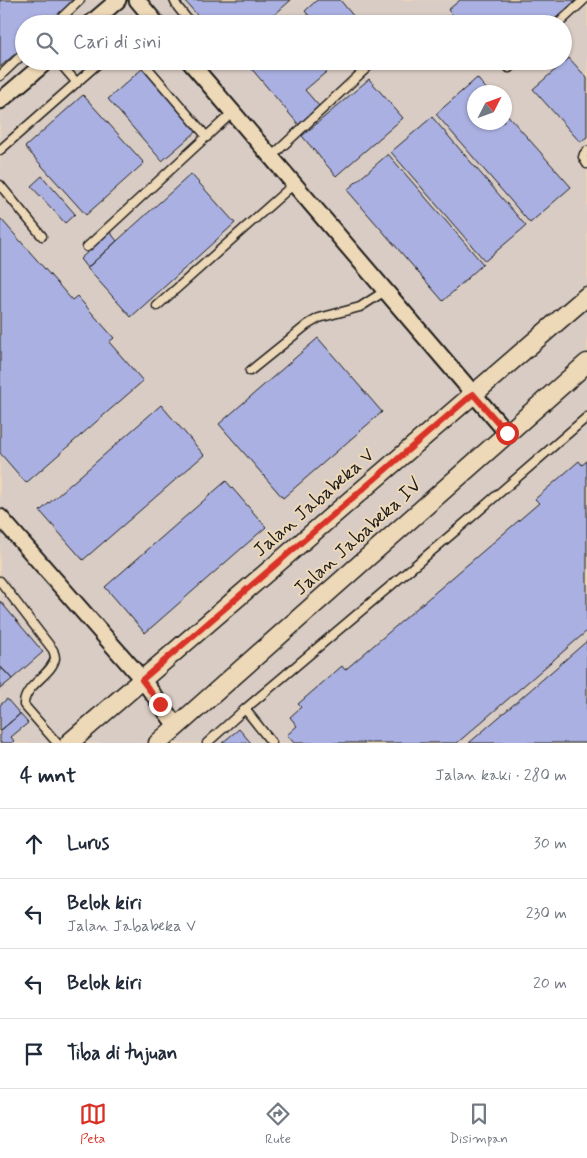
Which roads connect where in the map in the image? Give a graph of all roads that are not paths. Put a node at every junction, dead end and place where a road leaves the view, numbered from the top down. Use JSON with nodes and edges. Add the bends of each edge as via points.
{"nodes":[{"id":1,"x":80,"y":0,"type":"edge"},
{"id":2,"x":118,"y":0,"type":"edge"},
{"id":3,"x":137,"y":0,"type":"edge"},
{"id":4,"x":174,"y":0,"type":"edge"},
{"id":5,"x":584,"y":0,"type":"edge"},
{"id":6,"x":64,"y":15,"type":"edge"},
{"id":7,"x":100,"y":15,"type":"edge"},
{"id":8,"x":150,"y":15,"type":"edge"},
{"id":9,"x":184,"y":15,"type":"edge"},
{"id":10,"x":568,"y":15,"type":"edge"},
{"id":11,"x":15,"y":62,"type":"edge"},
{"id":12,"x":36,"y":70,"type":"edge"},
{"id":13,"x":66,"y":70,"type":"edge"},
{"id":14,"x":91,"y":70,"type":"edge"},
{"id":15,"x":150,"y":70,"type":"edge"},
{"id":16,"x":199,"y":70,"type":"edge"},
{"id":17,"x":363,"y":70,"type":"edge"},
{"id":18,"x":0,"y":76,"type":"edge"},
{"id":19,"x":77,"y":82,"type":"junction"},
{"id":20,"x":0,"y":101,"type":"edge"},
{"id":21,"x":233,"y":112,"type":"junction"},
{"id":22,"x":207,"y":137,"type":"junction"},
{"id":23,"x":0,"y":150,"type":"edge"},
{"id":24,"x":587,"y":151,"type":"edge"},
{"id":25,"x":271,"y":157,"type":"junction"},
{"id":26,"x":587,"y":164,"type":"edge"},
{"id":27,"x":294,"y":184,"type":"junction"},
{"id":28,"x":0,"y":185,"type":"edge"},
{"id":29,"x":42,"y":236,"type":"dead end"},
{"id":30,"x":87,"y":246,"type":"dead end"},
{"id":31,"x":385,"y":291,"type":"junction"},
{"id":32,"x":587,"y":296,"type":"edge"},
{"id":33,"x":157,"y":306,"type":"dead end"},
{"id":34,"x":587,"y":363,"type":"edge"},
{"id":35,"x":250,"y":371,"type":"dead end"},
{"id":36,"x":473,"y":394,"type":"junction"},
{"id":37,"x":587,"y":417,"type":"edge"},
{"id":38,"x":507,"y":433,"type":"junction"},
{"id":39,"x":0,"y":517,"type":"edge"},
{"id":40,"x":0,"y":581,"type":"edge"},
{"id":41,"x":142,"y":680,"type":"junction"},
{"id":42,"x":245,"y":709,"type":"junction"},
{"id":43,"x":177,"y":727,"type":"junction"},
{"id":44,"x":57,"y":743,"type":"edge"},
{"id":45,"x":69,"y":743,"type":"edge"},
{"id":46,"x":158,"y":743,"type":"edge"},
{"id":47,"x":207,"y":743,"type":"edge"},
{"id":48,"x":272,"y":743,"type":"edge"}],
"edges":[{"from":1,"to":6,"type":"lane"},
{"from":2,"to":7,"type":"street"},
{"from":3,"to":8,"type":"street"},
{"from":4,"to":9,"type":"lane"},
{"from":5,"to":10,"type":"lane"},
{"from":11,"to":18,"type":"lane"},
{"from":12,"to":20,"type":"street"},
{"from":13,"to":19,"type":"lane"},
{"from":14,"to":19,"type":"lane"},
{"from":15,"to":22,"type":"lane"},
{"from":16,"to":21,"type":"street"},
{"from":17,"to":25,"type":"lane"},
{"from":19,"to":23,"type":"lane"},
{"from":21,"to":22,"type":"lane"},
{"from":21,"to":25,"type":"street"},
{"from":22,"to":30,"type":"lane"},
{"from":24,"to":26,"type":"lane","via":[[583,157]]},
{"from":25,"to":27,"type":"street"},
{"from":27,"to":31,"type":"street"},
{"from":27,"to":33,"type":"lane"},
{"from":28,"to":29,"type":"lane"},
{"from":31,"to":35,"type":"lane","via":[[360,307],[318,318]]},
{"from":31,"to":36,"type":"street"},
{"from":32,"to":36,"type":"street","name":"Jalan Jababeka V"},
{"from":34,"to":38,"type":"street","name":"Jalan Jababeka IV"},
{"from":36,"to":38,"type":"street"},
{"from":36,"to":41,"type":"street","name":"Jalan Jababeka V"},
{"from":37,"to":42,"type":"lane"},
{"from":38,"to":43,"type":"street","name":"Jalan Jababeka IV"},
{"from":39,"to":41,"type":"street"},
{"from":40,"to":44,"type":"lane","via":[[53,650],[55,658],[51,666],[23,699],[24,705]]},
{"from":41,"to":43,"type":"street"},
{"from":41,"to":45,"type":"street","name":"Jalan Jababeka V"},
{"from":42,"to":47,"type":"lane"},
{"from":42,"to":48,"type":"lane"},
{"from":43,"to":46,"type":"street","name":"Jalan Jababeka IV"}]}
